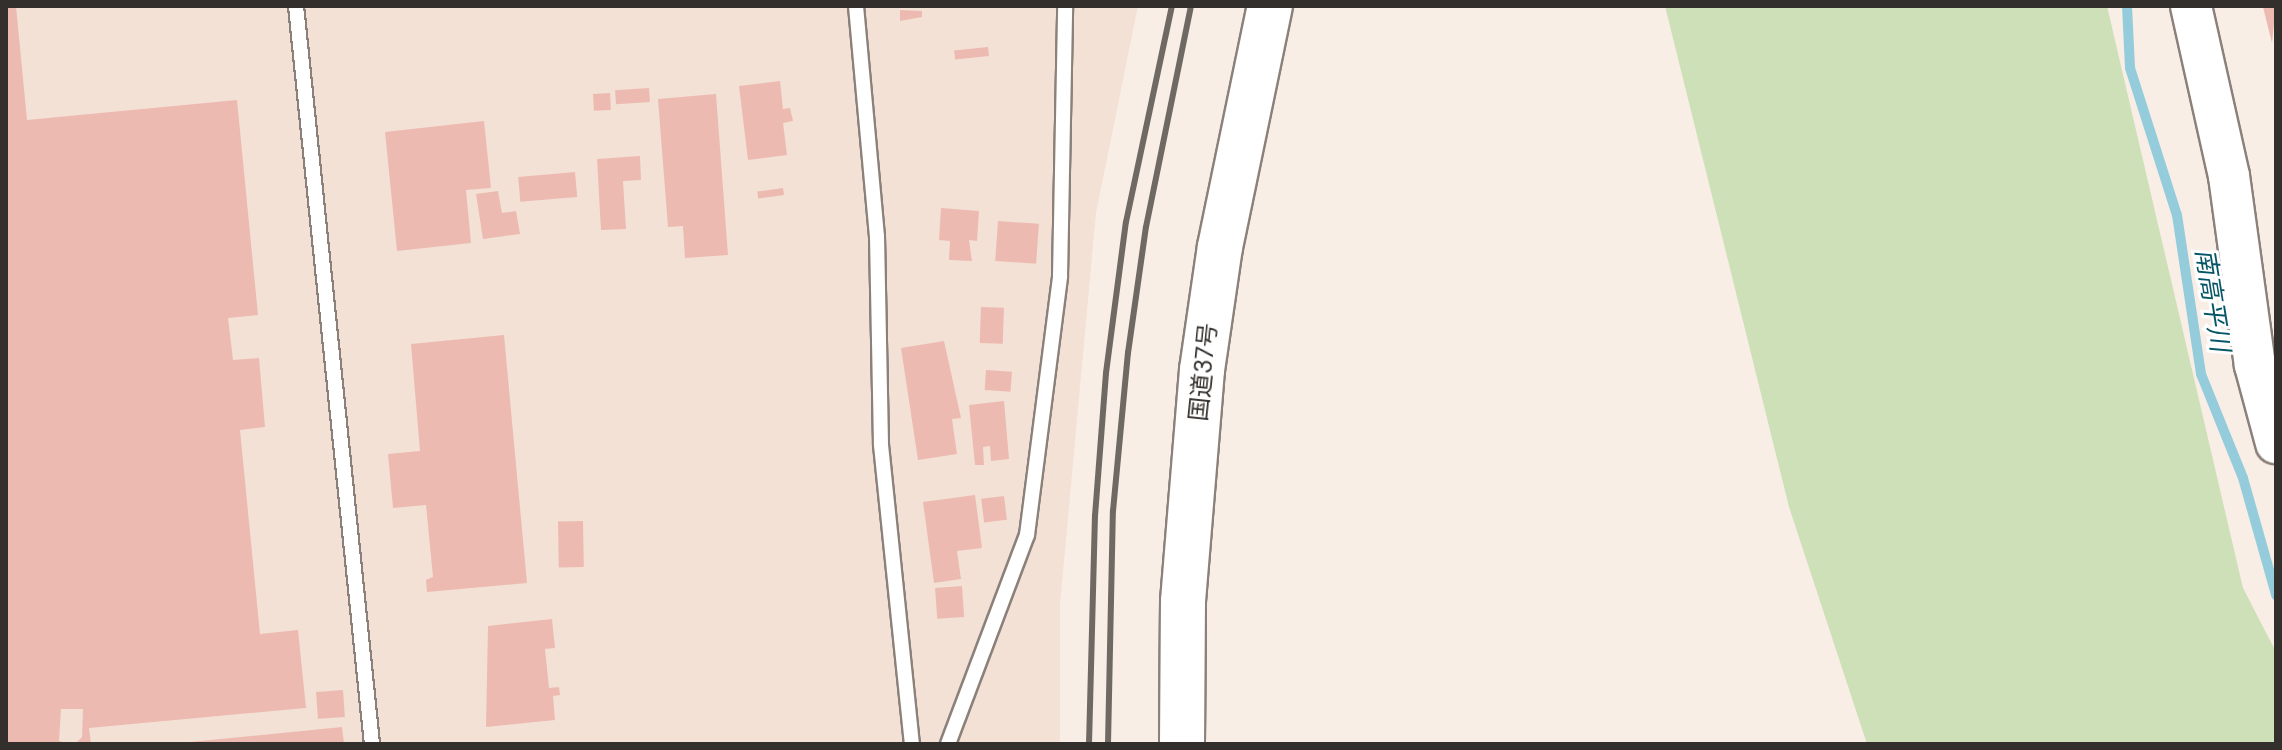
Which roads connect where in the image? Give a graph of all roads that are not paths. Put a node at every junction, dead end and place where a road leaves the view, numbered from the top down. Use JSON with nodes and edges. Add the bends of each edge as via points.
{"nodes":[{"id":1,"x":296,"y":6,"type":"edge"},
{"id":2,"x":856,"y":6,"type":"edge"},
{"id":3,"x":1065,"y":6,"type":"edge"},
{"id":4,"x":1270,"y":6,"type":"edge"},
{"id":5,"x":2191,"y":6,"type":"edge"},
{"id":6,"x":2276,"y":443,"type":"edge"},
{"id":7,"x":372,"y":744,"type":"edge"},
{"id":8,"x":912,"y":744,"type":"edge"},
{"id":9,"x":948,"y":744,"type":"edge"},
{"id":10,"x":1182,"y":744,"type":"edge"}],
"edges":[{"from":1,"to":7,"type":"lane"},
{"from":2,"to":8,"type":"lane","via":[[877,236],[881,445]]},
{"from":3,"to":9,"type":"lane","via":[[1060,276],[1040,457],[1027,535]]},
{"from":4,"to":10,"type":"highway","name":"国道37号","via":[[1223,232],[1202,370],[1183,601]]},
{"from":5,"to":6,"type":"street","via":[[2229,176],[2255,365]]}]}
